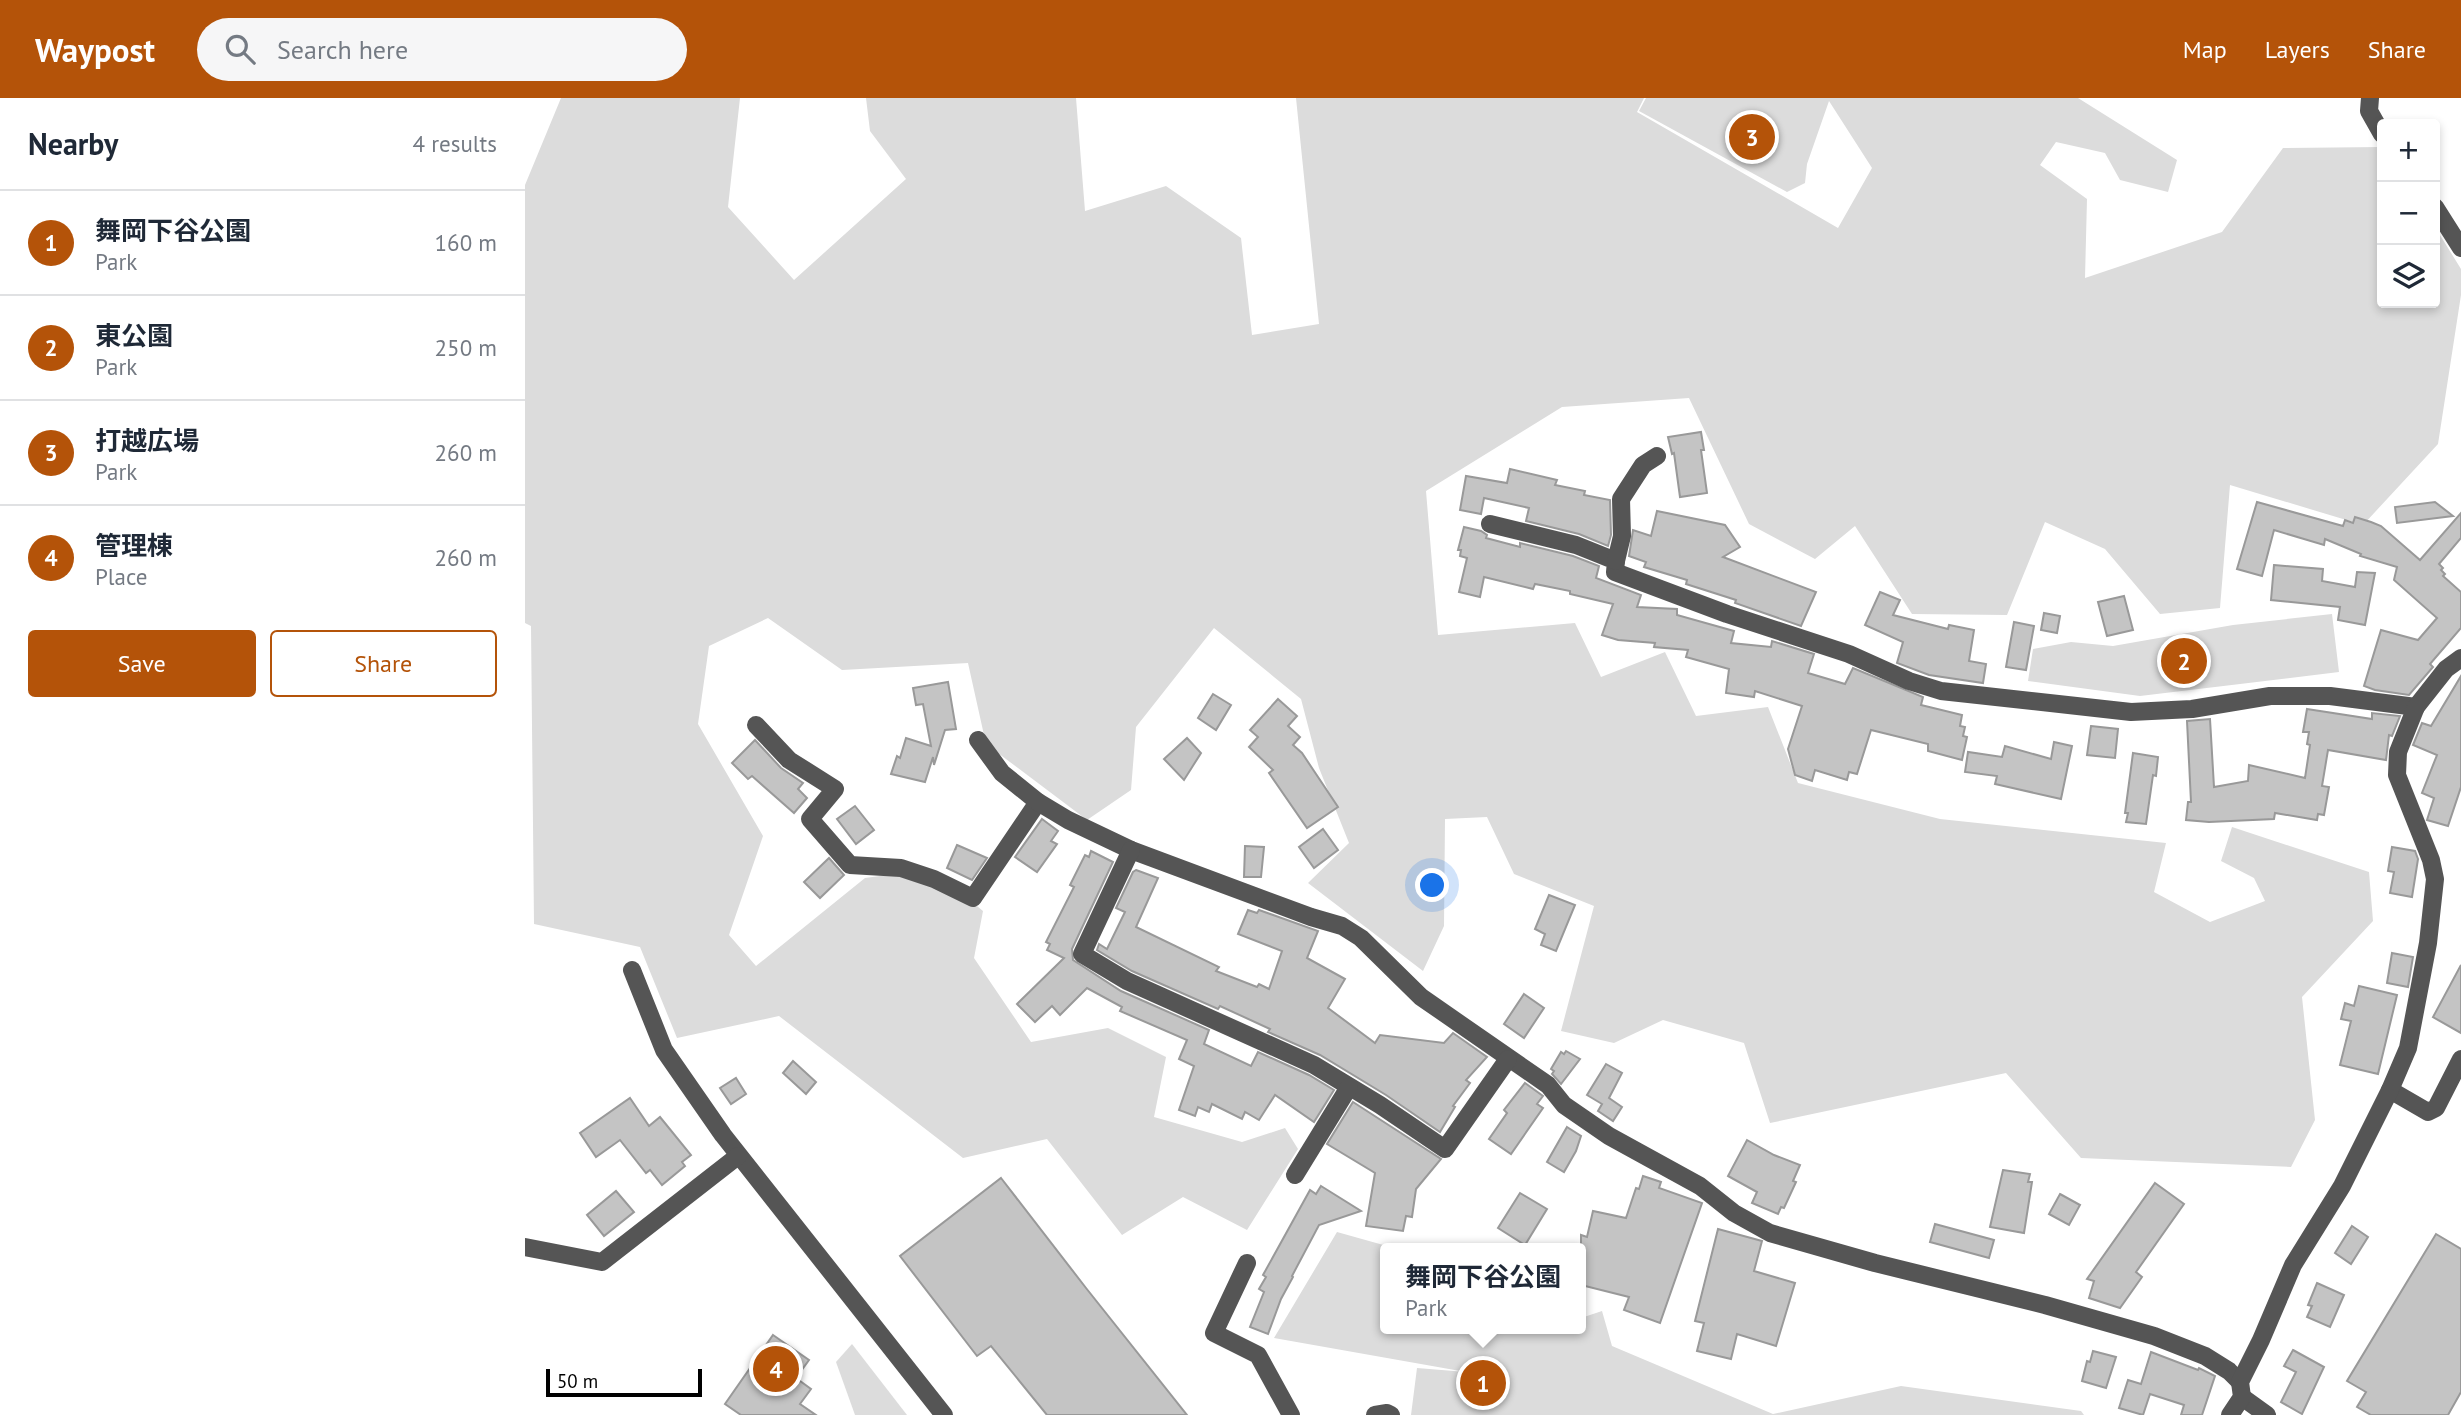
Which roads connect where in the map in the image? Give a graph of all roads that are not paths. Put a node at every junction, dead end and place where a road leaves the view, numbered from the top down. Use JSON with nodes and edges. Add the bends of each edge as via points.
{"nodes":[{"id":1,"x":2366,"y":102,"type":"edge"},
{"id":2,"x":2377,"y":124,"type":"edge"},
{"id":3,"x":2440,"y":215,"type":"edge"},
{"id":4,"x":2461,"y":248,"type":"edge"},
{"id":5,"x":1657,"y":456,"type":"dead end"},
{"id":6,"x":1490,"y":524,"type":"dead end"},
{"id":7,"x":1616,"y":561,"type":"junction"},
{"id":8,"x":2461,"y":657,"type":"edge"},
{"id":9,"x":2416,"y":706,"type":"junction"},
{"id":10,"x":756,"y":725,"type":"dead end"},
{"id":11,"x":978,"y":740,"type":"dead end"},
{"id":12,"x":1038,"y":802,"type":"junction"},
{"id":13,"x":1132,"y":850,"type":"junction"},
{"id":14,"x":632,"y":970,"type":"dead end"},
{"id":15,"x":1508,"y":1059,"type":"junction"},
{"id":16,"x":2461,"y":1059,"type":"edge"},
{"id":17,"x":1349,"y":1087,"type":"junction"},
{"id":18,"x":2390,"y":1090,"type":"junction"},
{"id":19,"x":738,"y":1156,"type":"junction"},
{"id":20,"x":1295,"y":1175,"type":"dead end"},
{"id":21,"x":525,"y":1247,"type":"edge"},
{"id":22,"x":1247,"y":1263,"type":"dead end"},
{"id":23,"x":2241,"y":1390,"type":"junction"},
{"id":24,"x":944,"y":1415,"type":"edge"},
{"id":25,"x":1291,"y":1415,"type":"edge"},
{"id":26,"x":1375,"y":1415,"type":"edge"},
{"id":27,"x":1391,"y":1415,"type":"edge"},
{"id":28,"x":2230,"y":1415,"type":"edge"},
{"id":29,"x":2267,"y":1415,"type":"edge"}],
"edges":[{"from":1,"to":2,"type":"street"},
{"from":3,"to":4,"type":"street"},
{"from":5,"to":7,"type":"street","via":[[1643,466],[1621,499],[1622,536]]},
{"from":6,"to":7,"type":"street","via":[[1576,545]]},
{"from":7,"to":9,"type":"street","via":[[1615,572],[1941,691],[2131,712],[2192,709],[2270,696],[2330,696]]},
{"from":8,"to":9,"type":"street"},
{"from":9,"to":18,"type":"street","via":[[2398,752],[2397,775],[2435,879],[2415,1017]]},
{"from":10,"to":12,"type":"street","via":[[789,760],[835,789],[810,819],[851,864],[901,868],[973,898]]},
{"from":11,"to":12,"type":"street","via":[[1002,773]]},
{"from":12,"to":13,"type":"street"},
{"from":13,"to":15,"type":"street","via":[[1342,926],[1361,938],[1421,997]]},
{"from":13,"to":17,"type":"street","via":[[1082,954],[1127,981],[1314,1065]]},
{"from":14,"to":19,"type":"street","via":[[664,1050]]},
{"from":15,"to":17,"type":"street","via":[[1445,1149]]},
{"from":15,"to":23,"type":"street","via":[[1548,1085],[1564,1105],[1609,1136],[1700,1186],[1770,1233],[2154,1336],[2205,1356],[2229,1371]]},
{"from":16,"to":18,"type":"street","via":[[2436,1108],[2428,1112]]},
{"from":17,"to":20,"type":"street"},
{"from":18,"to":23,"type":"street","via":[[2342,1186],[2293,1265]]},
{"from":19,"to":21,"type":"street","via":[[602,1262]]},
{"from":19,"to":24,"type":"street"},
{"from":22,"to":25,"type":"street","via":[[1214,1333],[1258,1355]]},
{"from":23,"to":28,"type":"street"},
{"from":23,"to":29,"type":"street"},
{"from":26,"to":27,"type":"street"}]}
